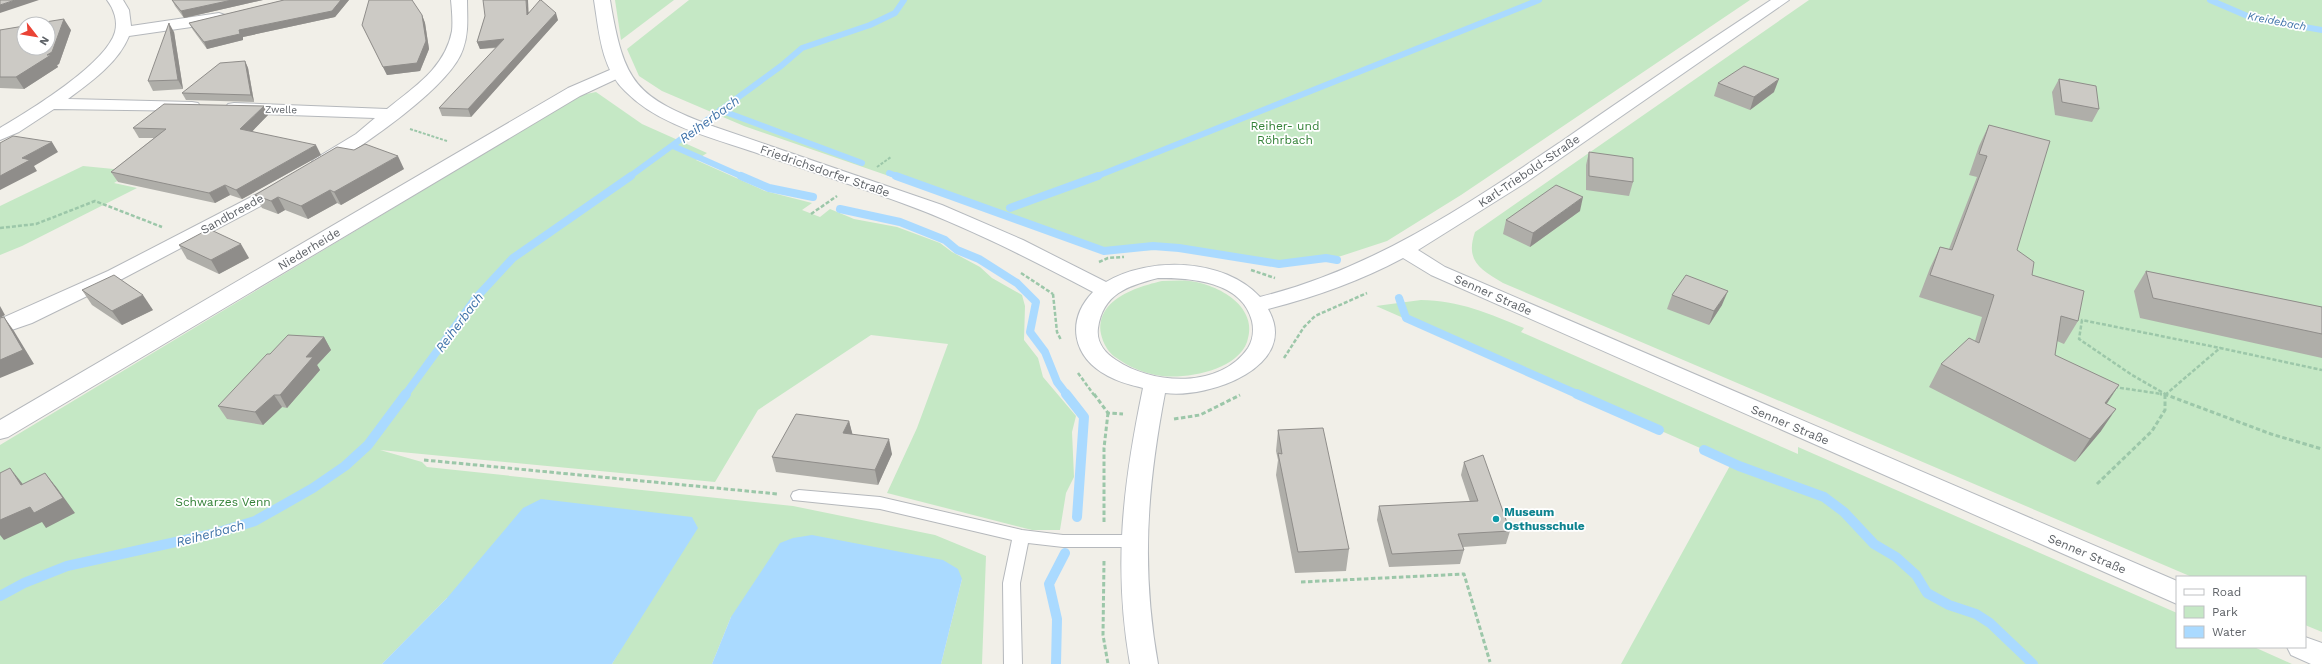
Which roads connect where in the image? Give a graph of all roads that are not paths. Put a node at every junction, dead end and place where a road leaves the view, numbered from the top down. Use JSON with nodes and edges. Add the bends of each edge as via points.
{"nodes":[{"id":1,"x":115,"y":0,"type":"edge"},
{"id":2,"x":459,"y":0,"type":"edge"},
{"id":3,"x":602,"y":0,"type":"edge"},
{"id":4,"x":1781,"y":0,"type":"edge"},
{"id":5,"x":236,"y":14,"type":"edge"},
{"id":6,"x":123,"y":32,"type":"junction"},
{"id":7,"x":619,"y":71,"type":"junction"},
{"id":8,"x":51,"y":104,"type":"junction"},
{"id":9,"x":390,"y":114,"type":"junction"},
{"id":10,"x":0,"y":135,"type":"edge"},
{"id":11,"x":1405,"y":251,"type":"junction"},
{"id":12,"x":1106,"y":292,"type":"junction"},
{"id":13,"x":1257,"y":306,"type":"junction"},
{"id":14,"x":0,"y":327,"type":"edge"},
{"id":15,"x":1155,"y":385,"type":"junction"},
{"id":16,"x":0,"y":431,"type":"edge"},
{"id":17,"x":798,"y":496,"type":"road end"},
{"id":18,"x":1022,"y":536,"type":"junction"},
{"id":19,"x":1134,"y":541,"type":"junction"},
{"id":20,"x":2176,"y":593,"type":"edge"},
{"id":21,"x":2303,"y":648,"type":"edge"},
{"id":22,"x":2322,"y":656,"type":"edge"},
{"id":23,"x":1012,"y":664,"type":"edge"},
{"id":24,"x":1144,"y":664,"type":"edge"}],
"edges":[{"from":1,"to":6,"type":"street","via":[[122,8]]},
{"from":2,"to":9,"type":"street","name":"Sandbreede","via":[[460,30],[455,50],[437,77]]},
{"from":3,"to":7,"type":"street","name":"Friedrichsdorfer Straße","via":[[611,47]]},
{"from":4,"to":11,"type":"street","name":"Karl-Triebold-Straße","via":[[1480,204]]},
{"from":5,"to":6,"type":"street","via":[[194,23]]},
{"from":6,"to":8,"type":"street","via":[[114,48],[86,78]]},
{"from":7,"to":12,"type":"street","name":"Friedrichsdorfer Straße","via":[[630,87],[661,110],[710,130],[961,219],[1035,254]]},
{"from":7,"to":16,"type":"street","name":"Niederheide","via":[[574,92]]},
{"from":8,"to":9,"type":"street","name":"Zwelle","via":[[330,110]]},
{"from":8,"to":10,"type":"street"},
{"from":9,"to":14,"type":"street","name":"Sandbreede","via":[[362,138],[296,179],[190,237],[115,276]]},
{"from":11,"to":13,"type":"street","name":"Karl-Triebold-Straße","via":[[1323,287]]},
{"from":11,"to":20,"type":"street","name":"Senner Straße","via":[[1445,274]]},
{"from":12,"to":13,"type":"street","via":[[1128,280],[1157,272],[1193,272],[1226,281],[1250,297]]},
{"from":12,"to":15,"type":"street","via":[[1091,308],[1085,324],[1088,342],[1098,359],[1121,375]]},
{"from":13,"to":15,"type":"street","via":[[1262,315],[1265,335],[1257,353],[1240,369],[1214,381],[1186,386]]},
{"from":15,"to":19,"type":"street","via":[[1140,472]]},
{"from":17,"to":18,"type":"lane","via":[[880,503]]},
{"from":18,"to":19,"type":"lane","via":[[1063,541]]},
{"from":18,"to":23,"type":"lane","via":[[1014,555],[1011,576]]},
{"from":19,"to":24,"type":"street","via":[[1135,596]]},
{"from":21,"to":22,"type":"street"}]}
